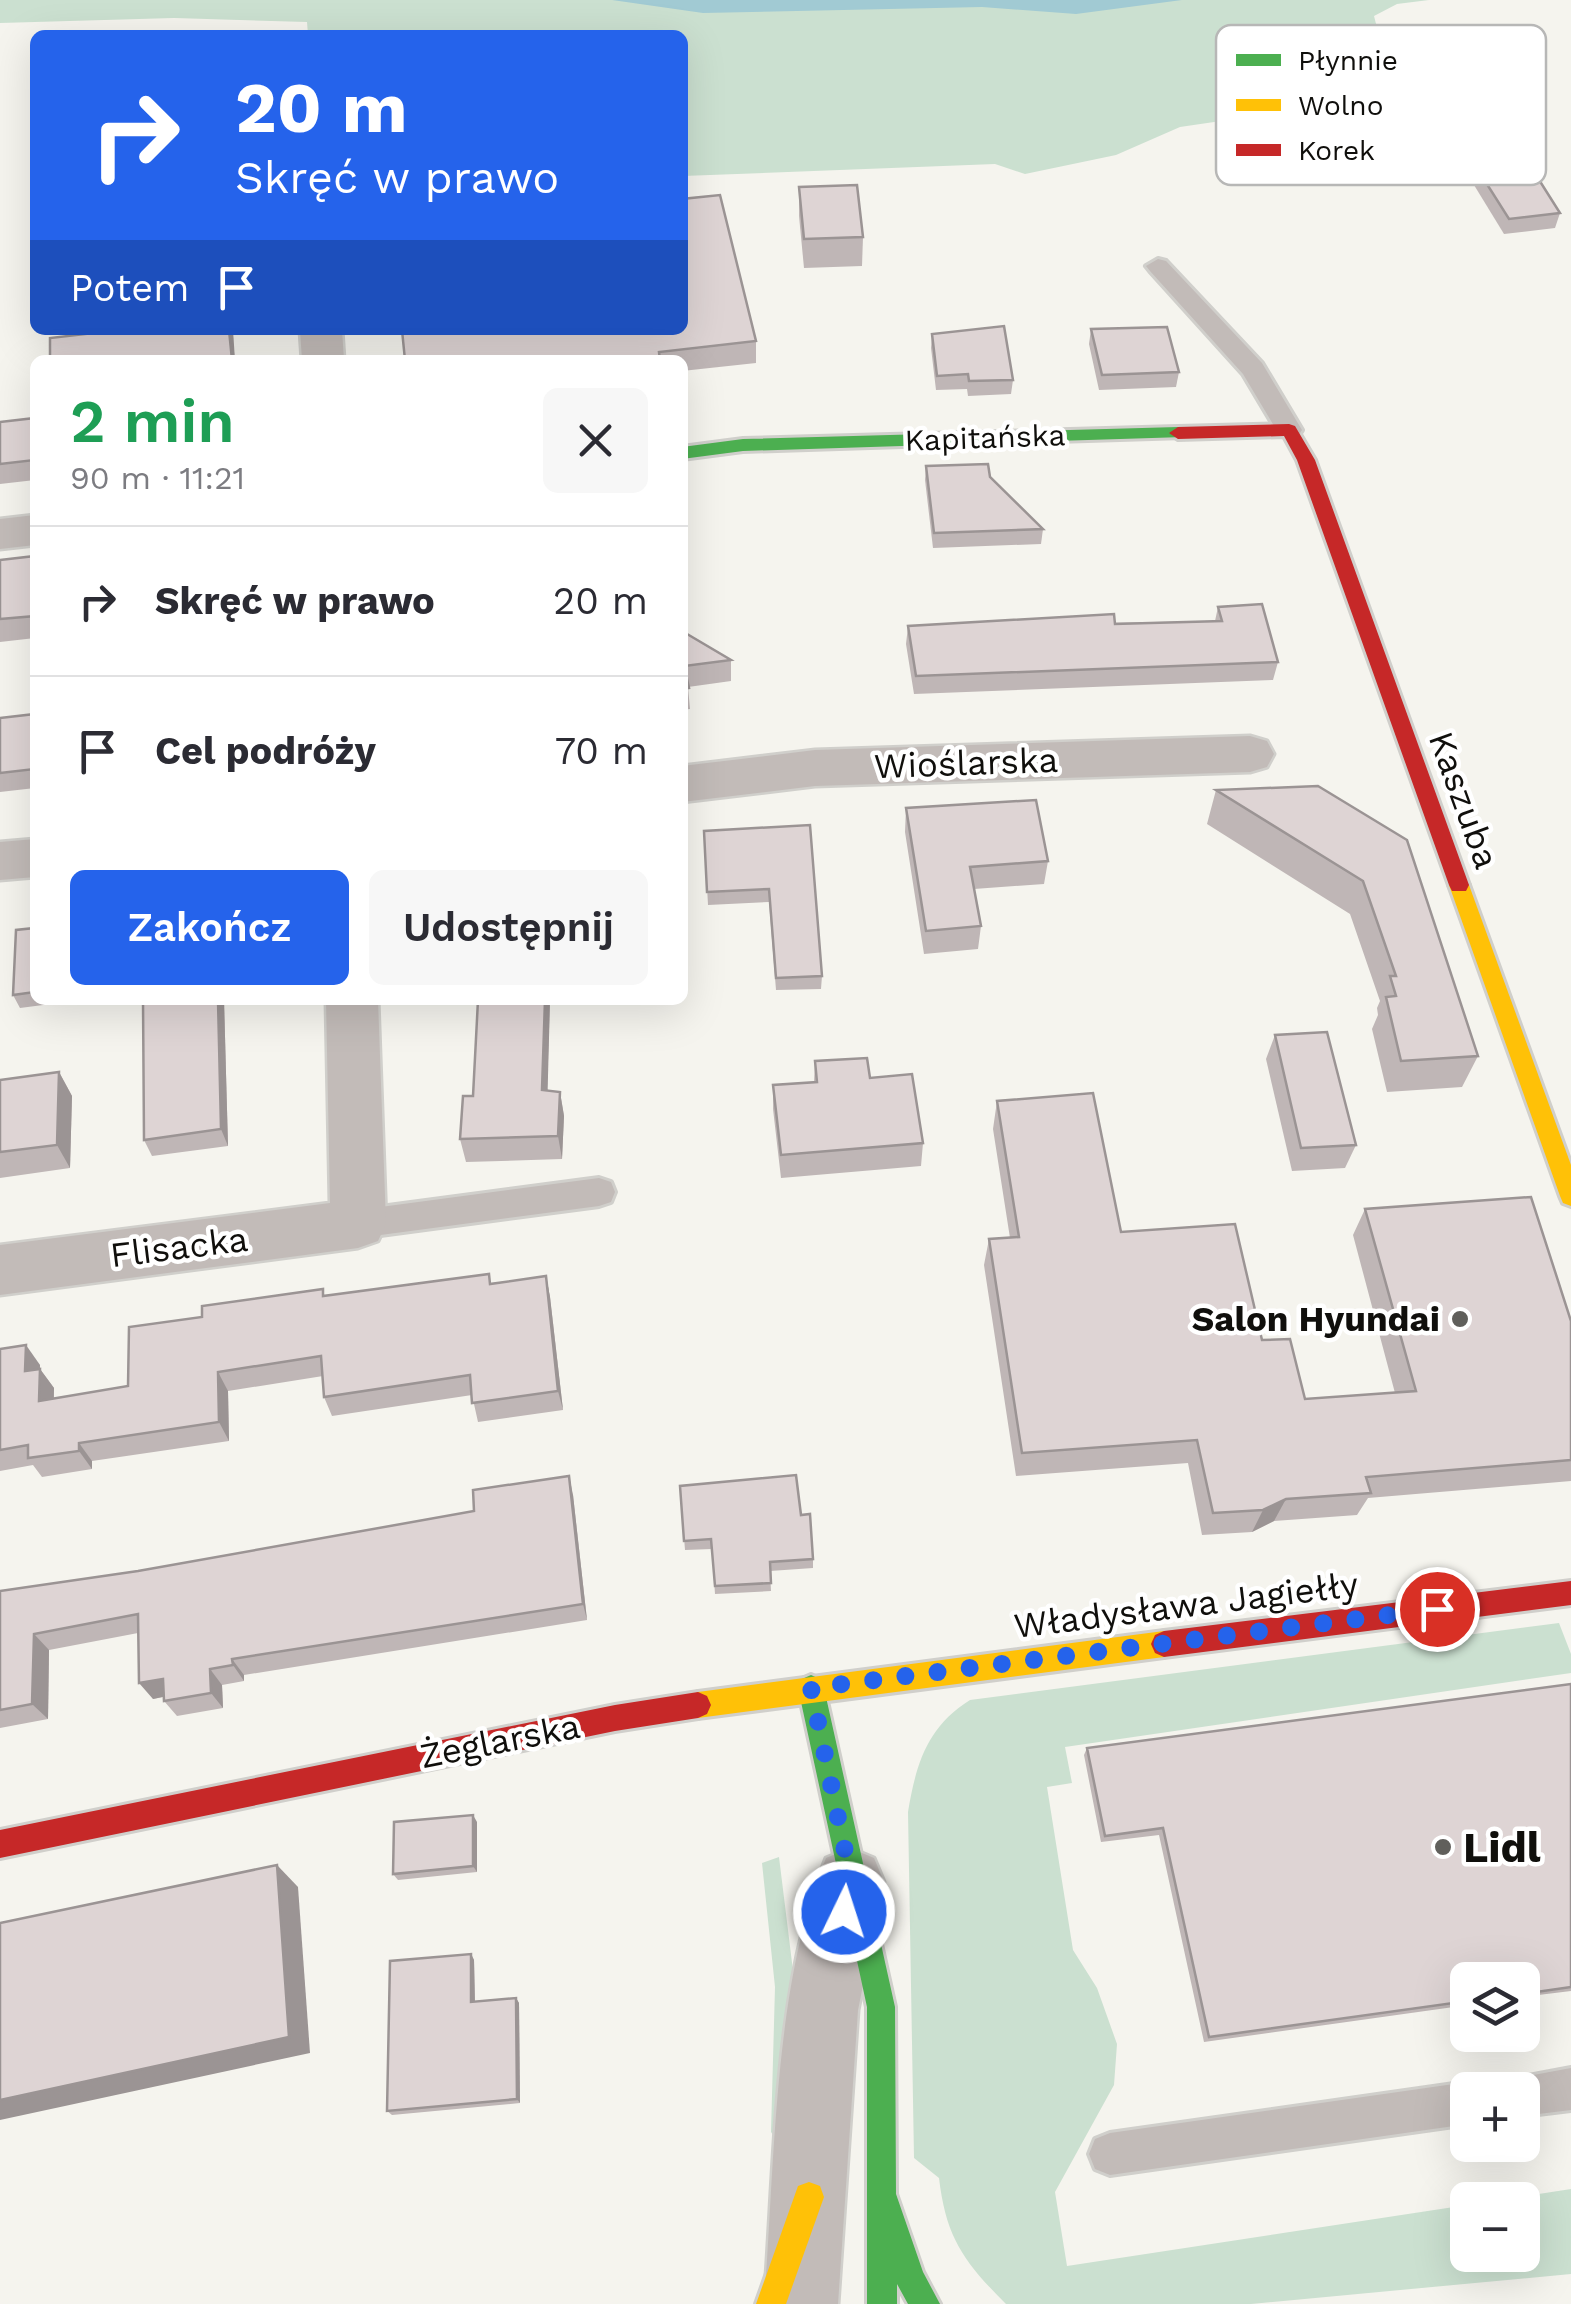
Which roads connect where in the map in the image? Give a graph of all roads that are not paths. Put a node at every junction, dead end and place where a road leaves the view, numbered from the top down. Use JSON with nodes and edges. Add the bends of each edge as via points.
{"nodes":[{"id":1,"x":1158,"y":266,"type":"dead end"},
{"id":2,"x":1289,"y":430,"type":"junction"},
{"id":3,"x":688,"y":452,"type":"edge"},
{"id":4,"x":30,"y":531,"type":"edge"},
{"id":5,"x":0,"y":534,"type":"edge"},
{"id":6,"x":1250,"y":754,"type":"dead end"},
{"id":7,"x":688,"y":783,"type":"edge"},
{"id":8,"x":30,"y":859,"type":"edge"},
{"id":9,"x":0,"y":862,"type":"edge"},
{"id":10,"x":352,"y":1005,"type":"edge"},
{"id":11,"x":600,"y":1192,"type":"dead end"},
{"id":12,"x":1571,"y":1196,"type":"edge"},
{"id":13,"x":358,"y":1224,"type":"junction"},
{"id":14,"x":0,"y":1270,"type":"edge"},
{"id":15,"x":1571,"y":1592,"type":"edge"},
{"id":16,"x":811,"y":1688,"type":"junction"},
{"id":17,"x":0,"y":1844,"type":"edge"},
{"id":18,"x":851,"y":1880,"type":"junction"},
{"id":19,"x":1571,"y":2088,"type":"edge"},
{"id":20,"x":1540,"y":2093,"type":"edge"},
{"id":21,"x":1450,"y":2106,"type":"edge"},
{"id":22,"x":1110,"y":2154,"type":"dead end"},
{"id":23,"x":809,"y":2197,"type":"junction"},
{"id":24,"x":884,"y":2200,"type":"junction"},
{"id":25,"x":771,"y":2304,"type":"edge"},
{"id":26,"x":801,"y":2304,"type":"edge"},
{"id":27,"x":882,"y":2304,"type":"edge"},
{"id":28,"x":925,"y":2304,"type":"edge"}],
"edges":[{"from":1,"to":2,"type":"lane","via":[[1232,343]]},
{"from":2,"to":3,"type":"street","name":"Kapitańska","via":[[762,444]]},
{"from":2,"to":12,"type":"street","name":"Kaszuba","via":[[1306,460]]},
{"from":4,"to":5,"type":"street"},
{"from":6,"to":7,"type":"street","name":"Wioślarska","via":[[816,768]]},
{"from":8,"to":9,"type":"street"},
{"from":10,"to":13,"type":"street"},
{"from":11,"to":13,"type":"lane","name":"Flisacka"},
{"from":13,"to":14,"type":"street","name":"Flisacka"},
{"from":15,"to":16,"type":"street","name":"Władysława Jagiełły"},
{"from":16,"to":17,"type":"street","name":"Żeglarska","via":[[615,1718]]},
{"from":16,"to":18,"type":"street"},
{"from":18,"to":23,"type":"street","via":[[823,2010]]},
{"from":18,"to":24,"type":"street","via":[[881,2007]]},
{"from":19,"to":20,"type":"lane"},
{"from":21,"to":22,"type":"lane"},
{"from":23,"to":25,"type":"street"},
{"from":23,"to":26,"type":"street"},
{"from":24,"to":27,"type":"street"},
{"from":24,"to":28,"type":"street"}]}
